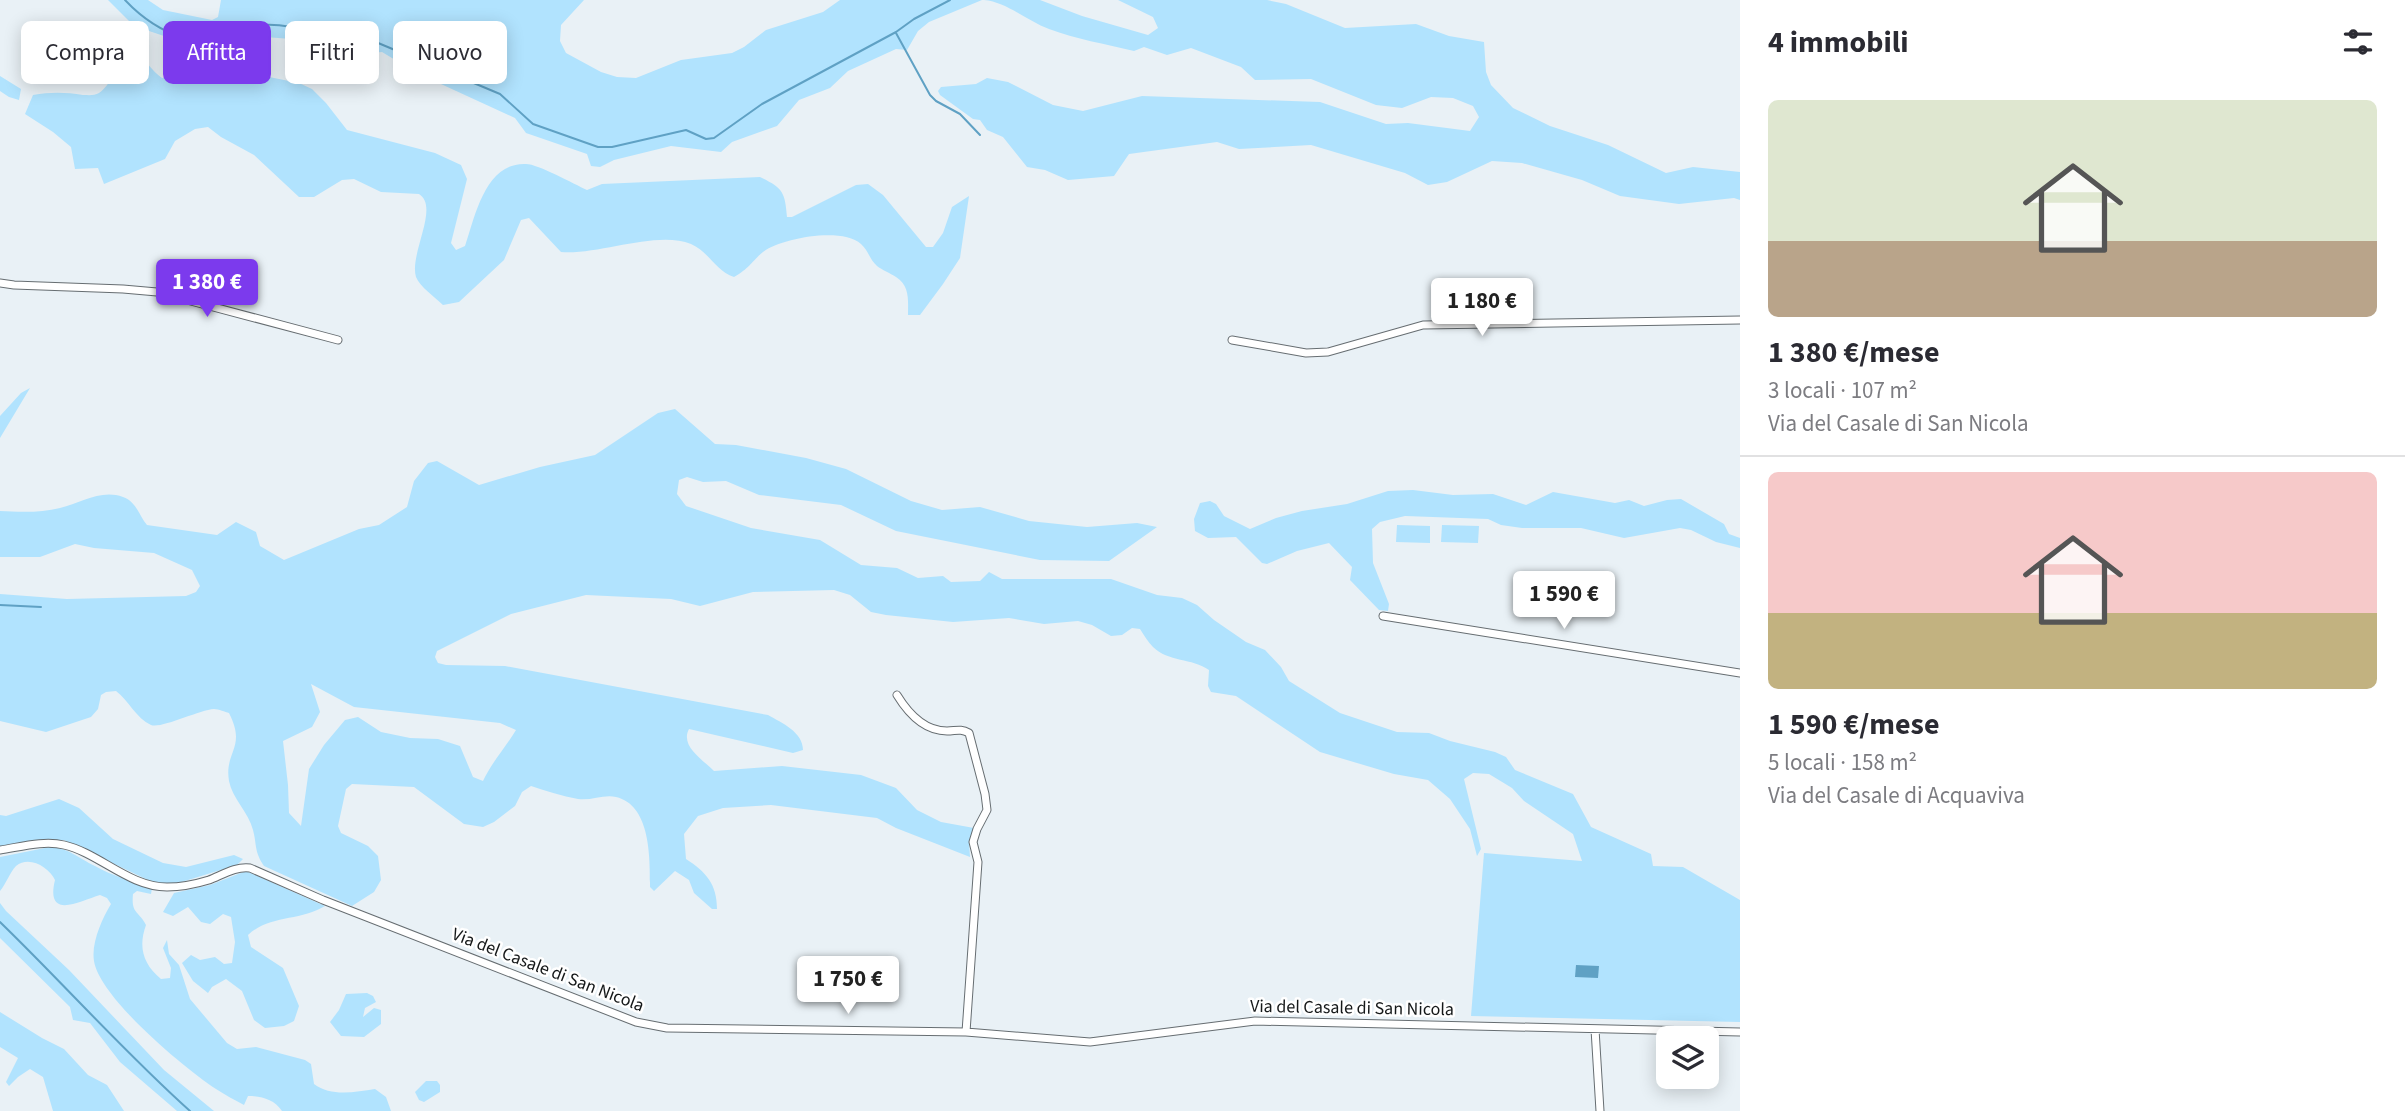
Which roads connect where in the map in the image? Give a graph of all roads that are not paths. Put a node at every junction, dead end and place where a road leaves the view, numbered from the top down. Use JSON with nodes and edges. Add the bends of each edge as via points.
{"nodes":[{"id":1,"x":0,"y":283,"type":"edge"},
{"id":2,"x":1740,"y":320,"type":"edge"},
{"id":3,"x":338,"y":340,"type":"dead end"},
{"id":4,"x":1232,"y":340,"type":"dead end"},
{"id":5,"x":1383,"y":616,"type":"dead end"},
{"id":6,"x":1740,"y":673,"type":"edge"},
{"id":7,"x":897,"y":695,"type":"dead end"},
{"id":8,"x":0,"y":850,"type":"edge"},
{"id":9,"x":1595,"y":1028,"type":"junction"},
{"id":10,"x":966,"y":1032,"type":"junction"},
{"id":11,"x":1740,"y":1032,"type":"edge"},
{"id":12,"x":1600,"y":1111,"type":"edge"}],
"edges":[{"from":1,"to":3,"type":"street","via":[[157,292]]},
{"from":2,"to":4,"type":"street","via":[[1423,325],[1328,352],[1306,353]]},
{"from":5,"to":6,"type":"street"},
{"from":7,"to":10,"type":"street","via":[[905,709],[928,727],[969,733],[985,794],[987,810],[974,842],[978,862]]},
{"from":8,"to":10,"type":"street","name":"Via del Casale di San Nicola","via":[[62,844],[152,885],[167,887],[250,868],[636,1022],[667,1028]]},
{"from":9,"to":10,"type":"street","name":"Via del Casale di San Nicola","via":[[1255,1021],[1090,1042]]},
{"from":9,"to":11,"type":"street","name":"Via del Casale di San Nicola"},
{"from":9,"to":12,"type":"street"}]}
